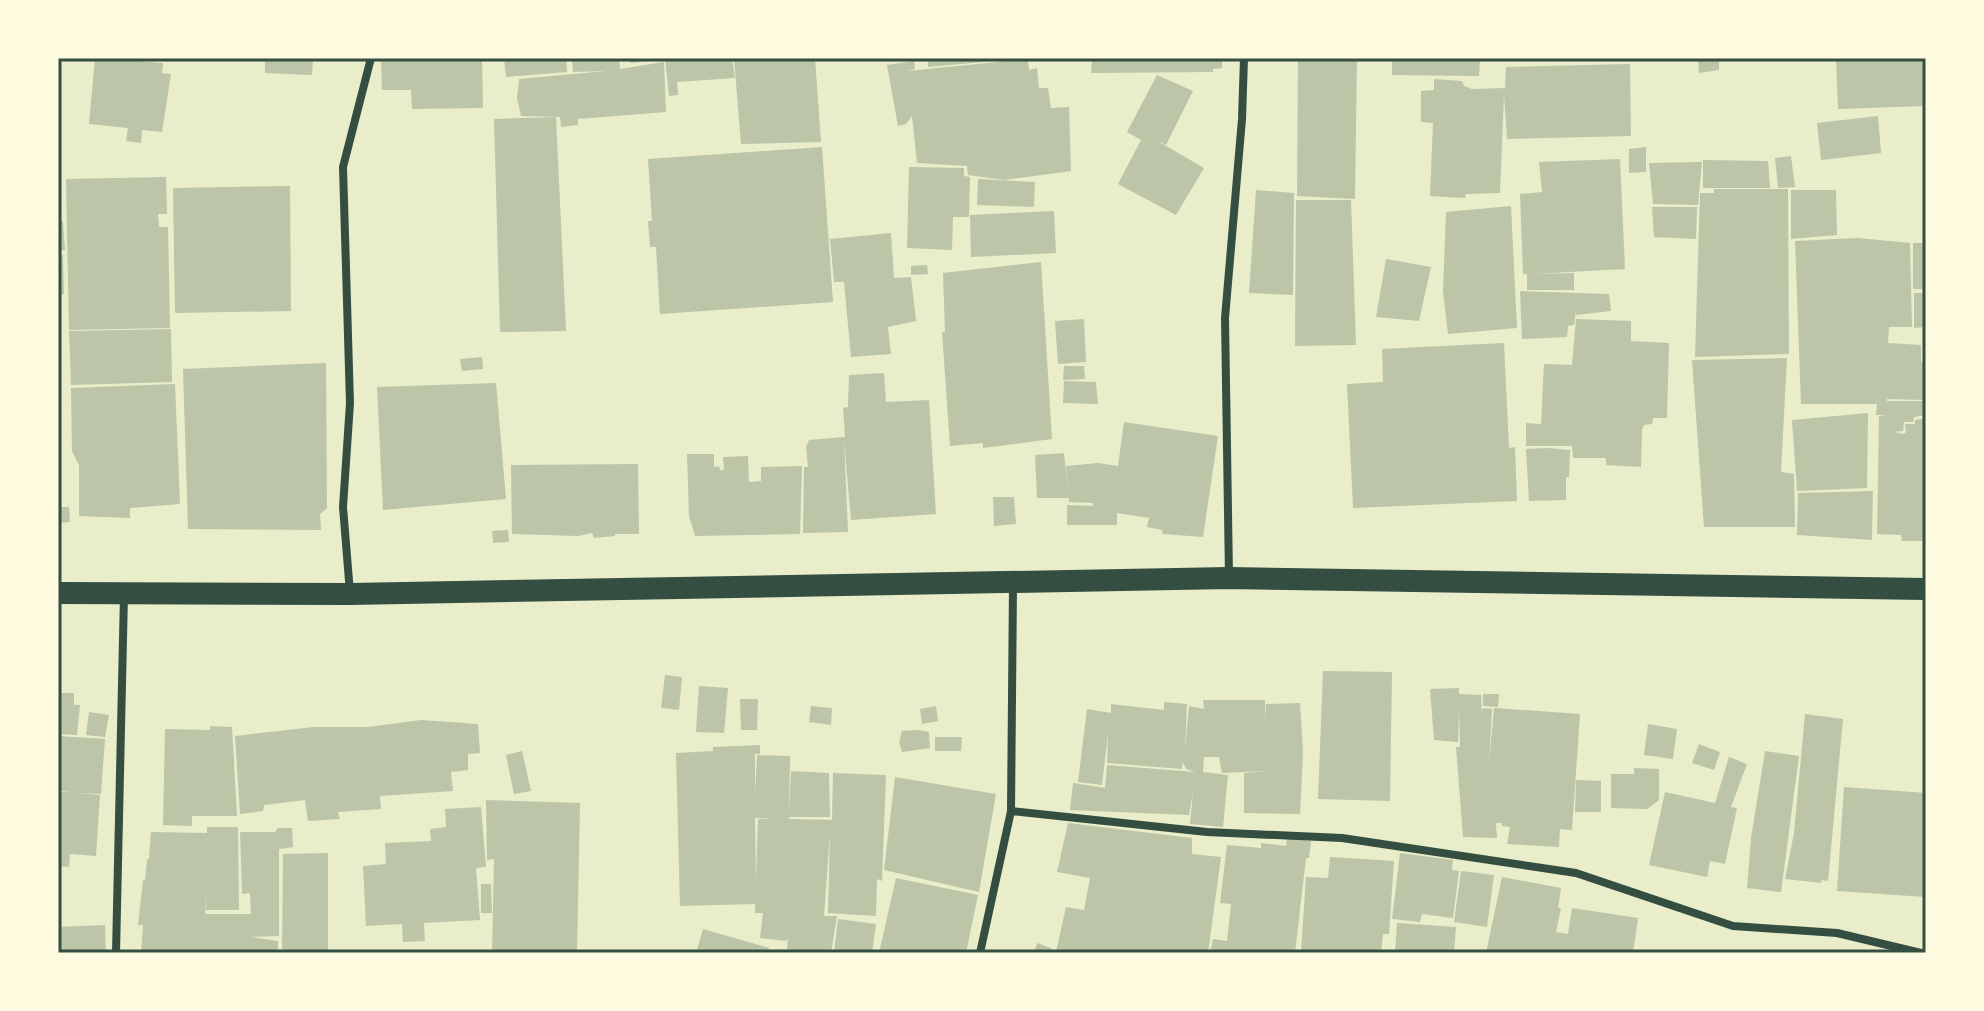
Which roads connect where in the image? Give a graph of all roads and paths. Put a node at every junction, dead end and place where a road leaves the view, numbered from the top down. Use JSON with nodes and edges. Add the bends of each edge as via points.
{"nodes":[{"id":1,"x":371,"y":58,"type":"edge"},
{"id":2,"x":1244,"y":58,"type":"edge"},
{"id":3,"x":1229,"y":578,"type":"junction"},
{"id":4,"x":1013,"y":581,"type":"junction"},
{"id":5,"x":1926,"y":589,"type":"edge"},
{"id":6,"x":124,"y":591,"type":"junction"},
{"id":7,"x":58,"y":593,"type":"edge"},
{"id":8,"x":350,"y":594,"type":"junction"},
{"id":9,"x":1011,"y":811,"type":"junction"},
{"id":10,"x":116,"y":953,"type":"edge"},
{"id":11,"x":980,"y":953,"type":"edge"},
{"id":12,"x":1921,"y":953,"type":"edge"}],
"edges":[{"from":1,"to":8,"type":"street","via":[[343,167],[350,403],[343,507]]},
{"from":2,"to":3,"type":"street","via":[[1225,318]]},
{"from":3,"to":4,"type":"highway"},
{"from":3,"to":5,"type":"highway"},
{"from":4,"to":8,"type":"highway"},
{"from":4,"to":9,"type":"street"},
{"from":6,"to":7,"type":"highway"},
{"from":6,"to":8,"type":"highway"},
{"from":6,"to":10,"type":"street"},
{"from":9,"to":11,"type":"street"},
{"from":9,"to":12,"type":"street","via":[[1207,832],[1342,838],[1576,873],[1733,926],[1837,933]]}]}
